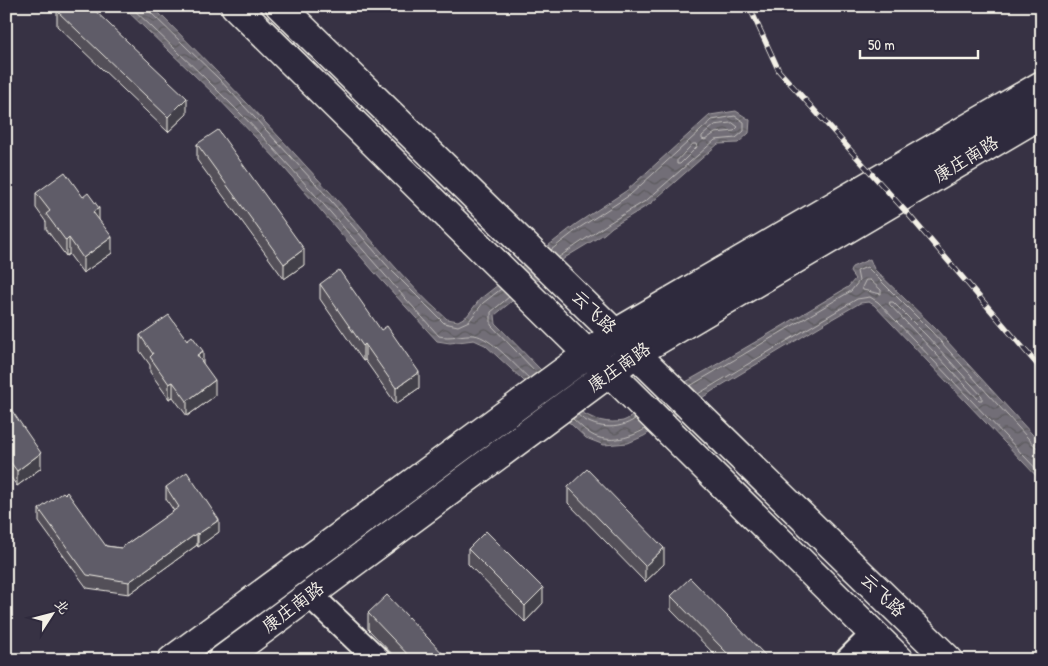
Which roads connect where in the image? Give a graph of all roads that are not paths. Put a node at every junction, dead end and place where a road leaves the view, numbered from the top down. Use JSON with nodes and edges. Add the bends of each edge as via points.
{"nodes":[{"id":1,"x":235,"y":6,"type":"edge"},
{"id":2,"x":280,"y":6,"type":"edge"},
{"id":3,"x":1042,"y":85,"type":"edge"},
{"id":4,"x":1042,"y":114,"type":"edge"},
{"id":5,"x":616,"y":333,"type":"junction"},
{"id":6,"x":636,"y":353,"type":"junction"},
{"id":7,"x":588,"y":354,"type":"junction"},
{"id":8,"x":610,"y":373,"type":"junction"},
{"id":9,"x":310,"y":595,"type":"junction"},
{"id":10,"x":874,"y":634,"type":"junction"},
{"id":11,"x":172,"y":660,"type":"edge"},
{"id":12,"x":222,"y":660,"type":"edge"},
{"id":13,"x":378,"y":660,"type":"edge"},
{"id":14,"x":848,"y":660,"type":"edge"},
{"id":15,"x":900,"y":660,"type":"edge"},
{"id":16,"x":949,"y":660,"type":"edge"}],
"edges":[{"from":1,"to":7,"type":"main road","name":"云飞路"},
{"from":2,"to":5,"type":"main road","name":"云飞路"},
{"from":3,"to":5,"type":"main road","name":"康庄南路"},
{"from":4,"to":6,"type":"main road","name":"康庄南路"},
{"from":5,"to":6,"type":"main road","name":"云飞路"},
{"from":5,"to":7,"type":"main road","name":"康庄南路"},
{"from":6,"to":8,"type":"main road","name":"康庄南路"},
{"from":6,"to":16,"type":"main road","name":"云飞路"},
{"from":7,"to":8,"type":"main road","name":"云飞路"},
{"from":7,"to":11,"type":"main road","name":"康庄南路"},
{"from":8,"to":9,"type":"main road","name":"康庄南路"},
{"from":8,"to":10,"type":"main road","name":"云飞路"},
{"from":9,"to":12,"type":"main road","name":"康庄南路"},
{"from":9,"to":13,"type":"street"},
{"from":10,"to":14,"type":"street"},
{"from":10,"to":15,"type":"main road","name":"云飞路"}]}
